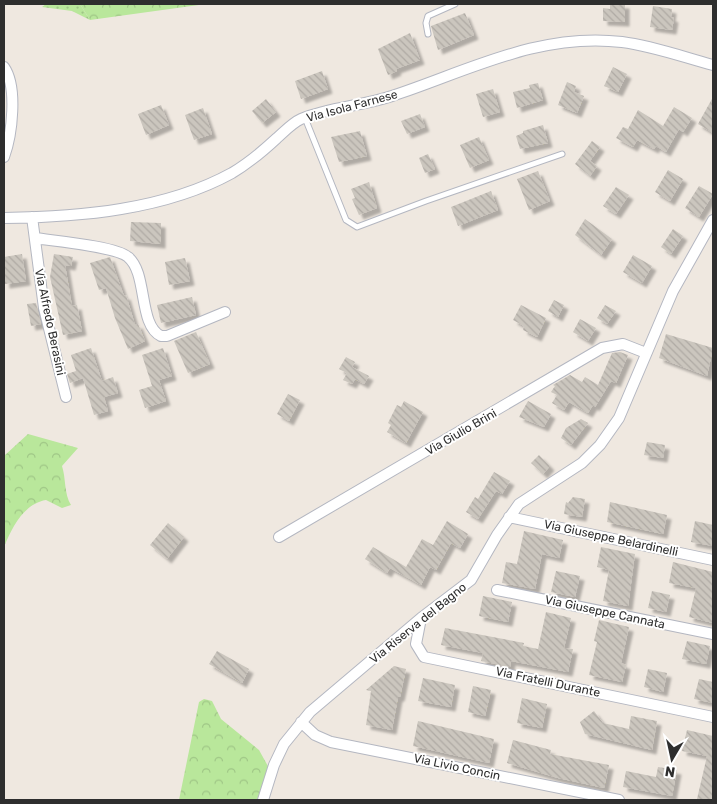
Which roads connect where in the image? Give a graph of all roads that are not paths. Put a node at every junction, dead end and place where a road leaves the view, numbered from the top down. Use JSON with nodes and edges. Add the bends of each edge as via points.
{"nodes":[{"id":1,"x":455,"y":4,"type":"edge"},
{"id":2,"x":428,"y":34,"type":"dead end"},
{"id":3,"x":713,"y":65,"type":"edge"},
{"id":4,"x":4,"y":67,"type":"edge"},
{"id":5,"x":304,"y":118,"type":"junction"},
{"id":6,"x":562,"y":154,"type":"dead end"},
{"id":7,"x":4,"y":158,"type":"edge"},
{"id":8,"x":32,"y":217,"type":"junction"},
{"id":9,"x":4,"y":218,"type":"edge"},
{"id":10,"x":713,"y":220,"type":"edge"},
{"id":11,"x":35,"y":238,"type":"junction"},
{"id":12,"x":702,"y":239,"type":"junction"},
{"id":13,"x":713,"y":241,"type":"edge"},
{"id":14,"x":226,"y":312,"type":"dead end"},
{"id":15,"x":646,"y":353,"type":"junction"},
{"id":16,"x":66,"y":397,"type":"dead end"},
{"id":17,"x":509,"y":517,"type":"junction"},
{"id":18,"x":278,"y":537,"type":"dead end"},
{"id":19,"x":713,"y":560,"type":"edge"},
{"id":20,"x":497,"y":590,"type":"dead end"},
{"id":21,"x":420,"y":618,"type":"junction"},
{"id":22,"x":713,"y":634,"type":"edge"},
{"id":23,"x":713,"y":717,"type":"edge"},
{"id":24,"x":302,"y":722,"type":"junction"},
{"id":25,"x":262,"y":800,"type":"edge"},
{"id":26,"x":619,"y":800,"type":"edge"}],
"edges":[{"from":1,"to":2,"type":"lane","via":[[428,16]]},
{"from":3,"to":5,"type":"street","name":"Via Isola Farnese","via":[[621,42],[582,40],[546,44],[502,55],[392,97]]},
{"from":4,"to":7,"type":"street","via":[[12,97]]},
{"from":5,"to":6,"type":"lane","via":[[346,220],[358,228]]},
{"from":5,"to":8,"type":"street","name":"Via Isola Farnese","via":[[292,124],[244,165],[201,187],[128,206]]},
{"from":8,"to":9,"type":"street","name":"Via Isola Farnese"},
{"from":8,"to":11,"type":"street","name":"Via Alfredo Berasini"},
{"from":10,"to":12,"type":"street","name":"Via Riserva del Bagno"},
{"from":11,"to":14,"type":"street","via":[[115,251],[128,257],[135,266],[152,328],[161,336]]},
{"from":11,"to":16,"type":"street","name":"Via Alfredo Berasini","via":[[44,308]]},
{"from":12,"to":13,"type":"street"},
{"from":12,"to":15,"type":"street","name":"Via Riserva del Bagno","via":[[672,291]]},
{"from":15,"to":17,"type":"street","name":"Via Riserva del Bagno","via":[[619,418],[600,445],[570,472],[527,497]]},
{"from":15,"to":18,"type":"street","name":"Via Giulio Brini","via":[[621,343],[592,353]]},
{"from":17,"to":19,"type":"street","name":"Via Giuseppe Belardinelli"},
{"from":17,"to":21,"type":"street","name":"Via Riserva del Bagno","via":[[471,580]]},
{"from":20,"to":22,"type":"street","name":"Via Giuseppe Cannata"},
{"from":21,"to":23,"type":"street","name":"Via Fratelli Durante","via":[[416,644],[424,658]]},
{"from":21,"to":24,"type":"street","name":"Via Riserva del Bagno","via":[[339,686]]},
{"from":24,"to":25,"type":"street","name":"Via Riserva del Bagno","via":[[279,754]]},
{"from":24,"to":26,"type":"street","name":"Via Livio Concin","via":[[315,735],[331,742]]}]}
